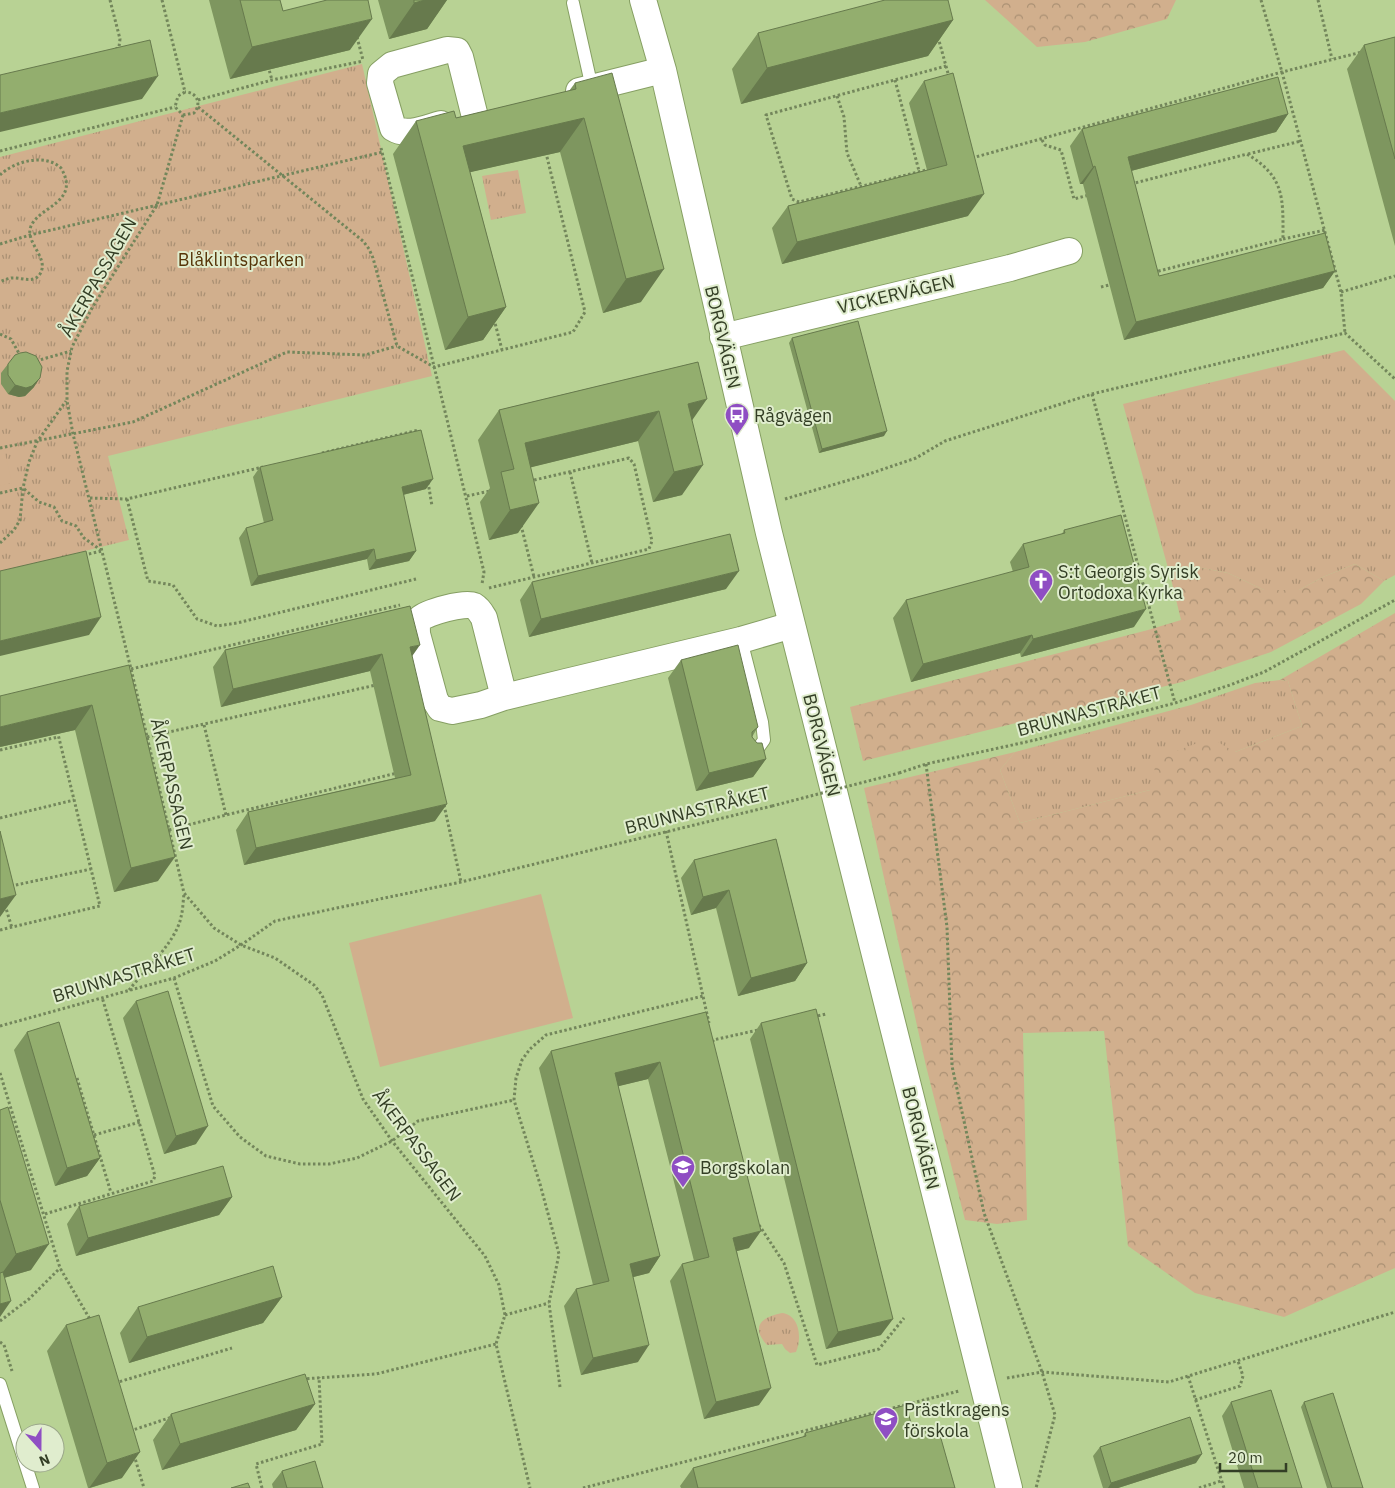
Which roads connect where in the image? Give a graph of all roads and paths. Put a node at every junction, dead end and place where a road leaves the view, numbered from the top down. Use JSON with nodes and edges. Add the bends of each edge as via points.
{"nodes":[{"id":1,"x":110,"y":0,"type":"edge"},
{"id":2,"x":162,"y":0,"type":"edge"},
{"id":3,"x":643,"y":0,"type":"edge"},
{"id":4,"x":1261,"y":0,"type":"edge"},
{"id":5,"x":1318,"y":0,"type":"edge"},
{"id":6,"x":573,"y":3,"type":"dead end"},
{"id":7,"x":936,"y":28,"type":"edge"},
{"id":8,"x":114,"y":50,"type":"edge"},
{"id":9,"x":1368,"y":51,"type":"edge"},
{"id":10,"x":1332,"y":59,"type":"junction"},
{"id":11,"x":363,"y":61,"type":"dead end"},
{"id":12,"x":267,"y":62,"type":"edge"},
{"id":13,"x":946,"y":66,"type":"junction"},
{"id":14,"x":663,"y":70,"type":"junction"},
{"id":15,"x":1282,"y":72,"type":"junction"},
{"id":16,"x":272,"y":80,"type":"junction"},
{"id":17,"x":895,"y":80,"type":"junction"},
{"id":18,"x":951,"y":85,"type":"edge"},
{"id":19,"x":592,"y":88,"type":"junction"},
{"id":20,"x":185,"y":92,"type":"junction"},
{"id":21,"x":837,"y":96,"type":"junction"},
{"id":22,"x":554,"y":98,"type":"edge"},
{"id":23,"x":198,"y":100,"type":"junction"},
{"id":24,"x":175,"y":107,"type":"junction"},
{"id":25,"x":198,"y":107,"type":"junction"},
{"id":26,"x":501,"y":110,"type":"edge"},
{"id":27,"x":183,"y":115,"type":"junction"},
{"id":28,"x":475,"y":117,"type":"edge"},
{"id":29,"x":1042,"y":140,"type":"junction"},
{"id":30,"x":1301,"y":141,"type":"junction"},
{"id":31,"x":545,"y":148,"type":"edge"},
{"id":32,"x":0,"y":150,"type":"edge"},
{"id":33,"x":1247,"y":154,"type":"junction"},
{"id":34,"x":970,"y":159,"type":"edge"},
{"id":35,"x":936,"y":167,"type":"edge"},
{"id":36,"x":919,"y":172,"type":"junction"},
{"id":37,"x":283,"y":174,"type":"junction"},
{"id":38,"x":0,"y":175,"type":"edge"},
{"id":39,"x":861,"y":186,"type":"junction"},
{"id":40,"x":1125,"y":186,"type":"edge"},
{"id":41,"x":1096,"y":193,"type":"edge"},
{"id":42,"x":157,"y":205,"type":"junction"},
{"id":43,"x":1325,"y":230,"type":"junction"},
{"id":44,"x":30,"y":235,"type":"junction"},
{"id":45,"x":1283,"y":239,"type":"junction"},
{"id":46,"x":0,"y":244,"type":"edge"},
{"id":47,"x":1069,"y":250,"type":"dead end"},
{"id":48,"x":1149,"y":274,"type":"edge"},
{"id":49,"x":1395,"y":276,"type":"edge"},
{"id":50,"x":0,"y":282,"type":"edge"},
{"id":51,"x":1116,"y":283,"type":"dead end"},
{"id":52,"x":1101,"y":287,"type":"dead end"},
{"id":53,"x":1341,"y":292,"type":"junction"},
{"id":54,"x":492,"y":312,"type":"edge"},
{"id":55,"x":1345,"y":333,"type":"junction"},
{"id":56,"x":0,"y":334,"type":"edge"},
{"id":57,"x":723,"y":336,"type":"junction"},
{"id":58,"x":397,"y":346,"type":"junction"},
{"id":59,"x":502,"y":350,"type":"junction"},
{"id":60,"x":71,"y":351,"type":"junction"},
{"id":61,"x":26,"y":359,"type":"edge"},
{"id":62,"x":32,"y":362,"type":"edge"},
{"id":63,"x":434,"y":367,"type":"junction"},
{"id":64,"x":1395,"y":379,"type":"edge"},
{"id":65,"x":1092,"y":394,"type":"junction"},
{"id":66,"x":67,"y":401,"type":"junction"},
{"id":67,"x":74,"y":434,"type":"junction"},
{"id":68,"x":421,"y":439,"type":"edge"},
{"id":69,"x":37,"y":442,"type":"junction"},
{"id":70,"x":0,"y":448,"type":"edge"},
{"id":71,"x":322,"y":453,"type":"edge"},
{"id":72,"x":264,"y":467,"type":"edge"},
{"id":73,"x":570,"y":472,"type":"junction"},
{"id":74,"x":427,"y":478,"type":"edge"},
{"id":75,"x":521,"y":483,"type":"edge"},
{"id":76,"x":23,"y":488,"type":"junction"},
{"id":77,"x":494,"y":490,"type":"dead end"},
{"id":78,"x":0,"y":493,"type":"edge"},
{"id":79,"x":466,"y":496,"type":"junction"},
{"id":80,"x":90,"y":498,"type":"junction"},
{"id":81,"x":127,"y":499,"type":"junction"},
{"id":82,"x":780,"y":500,"type":"dead end"},
{"id":83,"x":432,"y":506,"type":"dead end"},
{"id":84,"x":520,"y":522,"type":"edge"},
{"id":85,"x":0,"y":543,"type":"edge"},
{"id":86,"x":102,"y":551,"type":"junction"},
{"id":87,"x":84,"y":555,"type":"edge"},
{"id":88,"x":592,"y":563,"type":"junction"},
{"id":89,"x":534,"y":577,"type":"junction"},
{"id":90,"x":416,"y":579,"type":"dead end"},
{"id":91,"x":1395,"y":600,"type":"edge"},
{"id":92,"x":404,"y":604,"type":"dead end"},
{"id":93,"x":396,"y":606,"type":"junction"},
{"id":94,"x":398,"y":614,"type":"edge"},
{"id":95,"x":792,"y":625,"type":"junction"},
{"id":96,"x":741,"y":640,"type":"junction"},
{"id":97,"x":131,"y":669,"type":"junction"},
{"id":98,"x":122,"y":671,"type":"edge"},
{"id":99,"x":383,"y":683,"type":"edge"},
{"id":100,"x":504,"y":697,"type":"dead end"},
{"id":101,"x":1175,"y":703,"type":"junction"},
{"id":102,"x":204,"y":725,"type":"junction"},
{"id":103,"x":56,"y":728,"type":"edge"},
{"id":104,"x":58,"y":737,"type":"junction"},
{"id":105,"x":148,"y":737,"type":"junction"},
{"id":106,"x":0,"y":750,"type":"edge"},
{"id":107,"x":748,"y":753,"type":"edge"},
{"id":108,"x":926,"y":764,"type":"junction"},
{"id":109,"x":404,"y":772,"type":"edge"},
{"id":110,"x":74,"y":800,"type":"junction"},
{"id":111,"x":443,"y":801,"type":"edge"},
{"id":112,"x":226,"y":815,"type":"junction"},
{"id":113,"x":0,"y":818,"type":"edge"},
{"id":114,"x":170,"y":830,"type":"junction"},
{"id":115,"x":666,"y":832,"type":"junction"},
{"id":116,"x":91,"y":869,"type":"junction"},
{"id":117,"x":461,"y":882,"type":"junction"},
{"id":118,"x":9,"y":887,"type":"edge"},
{"id":119,"x":184,"y":893,"type":"junction"},
{"id":120,"x":3,"y":896,"type":"edge"},
{"id":121,"x":12,"y":928,"type":"junction"},
{"id":122,"x":0,"y":930,"type":"edge"},
{"id":123,"x":241,"y":945,"type":"junction"},
{"id":124,"x":174,"y":978,"type":"junction"},
{"id":125,"x":129,"y":990,"type":"junction"},
{"id":126,"x":703,"y":996,"type":"junction"},
{"id":127,"x":102,"y":997,"type":"junction"},
{"id":128,"x":826,"y":1014,"type":"dead end"},
{"id":129,"x":807,"y":1018,"type":"edge"},
{"id":130,"x":0,"y":1026,"type":"edge"},
{"id":131,"x":760,"y":1029,"type":"edge"},
{"id":132,"x":713,"y":1040,"type":"junction"},
{"id":133,"x":715,"y":1050,"type":"edge"},
{"id":134,"x":0,"y":1073,"type":"edge"},
{"id":135,"x":77,"y":1078,"type":"edge"},
{"id":136,"x":514,"y":1100,"type":"junction"},
{"id":137,"x":12,"y":1110,"type":"junction"},
{"id":138,"x":6,"y":1111,"type":"edge"},
{"id":139,"x":140,"y":1122,"type":"junction"},
{"id":140,"x":94,"y":1135,"type":"junction"},
{"id":141,"x":392,"y":1141,"type":"junction"},
{"id":142,"x":111,"y":1193,"type":"junction"},
{"id":143,"x":45,"y":1214,"type":"junction"},
{"id":144,"x":758,"y":1225,"type":"edge"},
{"id":145,"x":60,"y":1268,"type":"junction"},
{"id":146,"x":549,"y":1303,"type":"junction"},
{"id":147,"x":1395,"y":1312,"type":"edge"},
{"id":148,"x":0,"y":1314,"type":"edge"},
{"id":149,"x":505,"y":1315,"type":"junction"},
{"id":150,"x":904,"y":1318,"type":"dead end"},
{"id":151,"x":1,"y":1321,"type":"edge"},
{"id":152,"x":95,"y":1328,"type":"edge"},
{"id":153,"x":496,"y":1344,"type":"junction"},
{"id":154,"x":232,"y":1348,"type":"dead end"},
{"id":155,"x":1238,"y":1360,"type":"junction"},
{"id":156,"x":1042,"y":1372,"type":"junction"},
{"id":157,"x":112,"y":1374,"type":"edge"},
{"id":158,"x":1188,"y":1376,"type":"junction"},
{"id":159,"x":319,"y":1377,"type":"junction"},
{"id":160,"x":296,"y":1379,"type":"edge"},
{"id":161,"x":1001,"y":1379,"type":"dead end"},
{"id":162,"x":115,"y":1383,"type":"junction"},
{"id":163,"x":0,"y":1384,"type":"edge"},
{"id":164,"x":560,"y":1387,"type":"dead end"},
{"id":165,"x":117,"y":1391,"type":"edge"},
{"id":166,"x":959,"y":1391,"type":"dead end"},
{"id":167,"x":1195,"y":1400,"type":"junction"},
{"id":168,"x":174,"y":1416,"type":"edge"},
{"id":169,"x":127,"y":1432,"type":"edge"},
{"id":170,"x":133,"y":1450,"type":"edge"},
{"id":171,"x":1221,"y":1481,"type":"junction"},
{"id":172,"x":33,"y":1488,"type":"edge"},
{"id":173,"x":144,"y":1488,"type":"edge"},
{"id":174,"x":262,"y":1488,"type":"edge"},
{"id":175,"x":530,"y":1488,"type":"edge"},
{"id":176,"x":583,"y":1488,"type":"edge"},
{"id":177,"x":1009,"y":1488,"type":"edge"},
{"id":178,"x":1036,"y":1488,"type":"edge"},
{"id":179,"x":1199,"y":1488,"type":"edge"},
{"id":180,"x":1224,"y":1488,"type":"edge"}],
"edges":[{"from":1,"to":8,"type":"path","via":[[120,39],[119,47]]},
{"from":2,"to":20,"type":"path"},
{"from":3,"to":14,"type":"street","name":"BORGVÄGEN"},
{"from":4,"to":15,"type":"path"},
{"from":5,"to":10,"type":"path"},
{"from":6,"to":19,"type":"lane"},
{"from":7,"to":13,"type":"path"},
{"from":9,"to":10,"type":"path"},
{"from":10,"to":15,"type":"path"},
{"from":11,"to":16,"type":"path"},
{"from":12,"to":16,"type":"path"},
{"from":13,"to":17,"type":"path"},
{"from":13,"to":18,"type":"path"},
{"from":14,"to":19,"type":"street"},
{"from":14,"to":57,"type":"street","name":"BORGVÄGEN"},
{"from":15,"to":29,"type":"path"},
{"from":15,"to":30,"type":"path"},
{"from":16,"to":23,"type":"path"},
{"from":17,"to":21,"type":"path"},
{"from":17,"to":36,"type":"path"},
{"from":19,"to":22,"type":"street"},
{"from":20,"to":23,"type":"path"},
{"from":20,"to":24,"type":"path","via":[[178,96]]},
{"from":21,"to":39,"type":"path","via":[[844,117],[847,152]]},
{"from":21,"to":39,"type":"path","via":[[766,115],[792,199],[799,202]]},
{"from":23,"to":25,"type":"path"},
{"from":24,"to":27,"type":"path"},
{"from":24,"to":32,"type":"path"},
{"from":25,"to":27,"type":"path","via":[[194,113]]},
{"from":25,"to":37,"type":"path"},
{"from":26,"to":28,"type":"street"},
{"from":27,"to":42,"type":"path","name":"ÅKERPASSAGEN"},
{"from":29,"to":34,"type":"path"},
{"from":29,"to":41,"type":"path","via":[[1045,146],[1060,150],[1074,199]]},
{"from":30,"to":33,"type":"path"},
{"from":30,"to":43,"type":"path"},
{"from":31,"to":59,"type":"path","via":[[585,312],[573,332]]},
{"from":33,"to":40,"type":"path"},
{"from":33,"to":45,"type":"path","via":[[1268,170],[1281,190]]},
{"from":35,"to":36,"type":"path"},
{"from":36,"to":39,"type":"path"},
{"from":37,"to":42,"type":"path"},
{"from":37,"to":58,"type":"path","via":[[369,249]]},
{"from":37,"to":63,"type":"path","via":[[382,152]]},
{"from":38,"to":44,"type":"path","via":[[11,166],[35,161],[55,163],[64,172],[66,184],[62,195],[56,204],[34,221]]},
{"from":42,"to":44,"type":"path"},
{"from":42,"to":60,"type":"path","name":"ÅKERPASSAGEN","via":[[92,308]]},
{"from":43,"to":45,"type":"path"},
{"from":43,"to":53,"type":"path"},
{"from":44,"to":46,"type":"path"},
{"from":44,"to":50,"type":"path","via":[[42,263],[39,276],[32,280],[14,278]]},
{"from":45,"to":48,"type":"path"},
{"from":47,"to":57,"type":"street","name":"VICKERVÄGEN","via":[[1010,268]]},
{"from":49,"to":53,"type":"path"},
{"from":51,"to":52,"type":"path"},
{"from":53,"to":55,"type":"path"},
{"from":54,"to":59,"type":"path"},
{"from":55,"to":64,"type":"path"},
{"from":55,"to":65,"type":"path"},
{"from":56,"to":61,"type":"path","via":[[10,339],[21,357]]},
{"from":57,"to":95,"type":"street","name":"BORGVÄGEN"},
{"from":58,"to":63,"type":"path"},
{"from":58,"to":67,"type":"path","via":[[365,355],[287,352],[133,422]]},
{"from":59,"to":63,"type":"path"},
{"from":60,"to":62,"type":"path"},
{"from":60,"to":66,"type":"path","name":"ÅKERPASSAGEN"},
{"from":63,"to":79,"type":"path"},
{"from":65,"to":82,"type":"path","via":[[944,441],[916,458],[866,476]]},
{"from":65,"to":101,"type":"path"},
{"from":66,"to":67,"type":"path","name":"ÅKERPASSAGEN"},
{"from":66,"to":69,"type":"path"},
{"from":67,"to":69,"type":"path"},
{"from":67,"to":80,"type":"path","name":"ÅKERPASSAGEN"},
{"from":68,"to":71,"type":"path","via":[[419,430]]},
{"from":69,"to":70,"type":"path"},
{"from":69,"to":76,"type":"path"},
{"from":72,"to":81,"type":"path"},
{"from":73,"to":75,"type":"path"},
{"from":73,"to":88,"type":"path"},
{"from":73,"to":88,"type":"path","via":[[629,458],[634,464],[652,541],[649,549]]},
{"from":74,"to":83,"type":"path"},
{"from":76,"to":78,"type":"path"},
{"from":76,"to":85,"type":"path","via":[[18,525]]},
{"from":76,"to":86,"type":"path","via":[[39,502],[54,507],[62,521],[77,527],[84,538]]},
{"from":77,"to":79,"type":"path"},
{"from":79,"to":89,"type":"path","via":[[484,572],[481,590]]},
{"from":80,"to":81,"type":"path"},
{"from":80,"to":86,"type":"path","name":"ÅKERPASSAGEN"},
{"from":81,"to":90,"type":"path","via":[[148,580],[173,585],[197,620],[217,626]]},
{"from":84,"to":89,"type":"path"},
{"from":86,"to":87,"type":"path"},
{"from":86,"to":97,"type":"path","name":"ÅKERPASSAGEN"},
{"from":88,"to":89,"type":"path"},
{"from":91,"to":101,"type":"path","name":"BRUNNASTRÅKET","via":[[1264,672]]},
{"from":92,"to":93,"type":"path"},
{"from":93,"to":94,"type":"path"},
{"from":93,"to":97,"type":"path"},
{"from":95,"to":96,"type":"street"},
{"from":95,"to":177,"type":"street","name":"BORGVÄGEN"},
{"from":96,"to":100,"type":"street"},
{"from":96,"to":107,"type":"lane","via":[[764,740],[756,751]]},
{"from":97,"to":98,"type":"path"},
{"from":97,"to":105,"type":"path","name":"ÅKERPASSAGEN"},
{"from":99,"to":102,"type":"path"},
{"from":101,"to":108,"type":"path","name":"BRUNNASTRÅKET","via":[[1035,740]]},
{"from":102,"to":105,"type":"path"},
{"from":102,"to":112,"type":"path"},
{"from":103,"to":104,"type":"path"},
{"from":104,"to":106,"type":"path"},
{"from":104,"to":110,"type":"path"},
{"from":105,"to":114,"type":"path","name":"ÅKERPASSAGEN"},
{"from":108,"to":115,"type":"path","name":"BRUNNASTRÅKET","bridge":true},
{"from":108,"to":156,"type":"path","via":[[947,927],[952,1066],[984,1213]]},
{"from":109,"to":112,"type":"path"},
{"from":110,"to":113,"type":"path"},
{"from":110,"to":116,"type":"path"},
{"from":111,"to":117,"type":"path"},
{"from":112,"to":114,"type":"path"},
{"from":114,"to":119,"type":"path","name":"ÅKERPASSAGEN"},
{"from":115,"to":117,"type":"path","name":"BRUNNASTRÅKET"},
{"from":115,"to":126,"type":"path"},
{"from":116,"to":118,"type":"path"},
{"from":116,"to":121,"type":"path","via":[[100,906]]},
{"from":117,"to":123,"type":"path","name":"BRUNNASTRÅKET","via":[[275,921]]},
{"from":119,"to":123,"type":"path","name":"ÅKERPASSAGEN","via":[[214,928]]},
{"from":119,"to":125,"type":"path","via":[[181,918],[174,935]]},
{"from":120,"to":121,"type":"path"},
{"from":121,"to":122,"type":"path"},
{"from":123,"to":124,"type":"path","name":"BRUNNASTRÅKET","via":[[215,961]]},
{"from":123,"to":141,"type":"path","name":"ÅKERPASSAGEN","via":[[275,958],[314,985],[322,995],[363,1099]]},
{"from":124,"to":125,"type":"path","name":"BRUNNASTRÅKET"},
{"from":124,"to":141,"type":"path","via":[[213,1106],[240,1137],[266,1156],[300,1164],[329,1164],[357,1158]]},
{"from":125,"to":127,"type":"path","name":"BRUNNASTRÅKET"},
{"from":126,"to":132,"type":"path"},
{"from":126,"to":136,"type":"path","via":[[546,1034],[522,1060]]},
{"from":127,"to":130,"type":"path","name":"BRUNNASTRÅKET"},
{"from":127,"to":139,"type":"path"},
{"from":128,"to":129,"type":"path"},
{"from":131,"to":132,"type":"path"},
{"from":132,"to":133,"type":"path"},
{"from":134,"to":137,"type":"path"},
{"from":135,"to":140,"type":"path"},
{"from":136,"to":141,"type":"path","via":[[418,1121]]},
{"from":136,"to":146,"type":"path","via":[[559,1254]]},
{"from":137,"to":138,"type":"path"},
{"from":137,"to":143,"type":"path"},
{"from":139,"to":140,"type":"path"},
{"from":139,"to":142,"type":"path","via":[[156,1176],[152,1181]]},
{"from":140,"to":142,"type":"path"},
{"from":141,"to":149,"type":"path","name":"ÅKERPASSAGEN","via":[[485,1256],[499,1284]]},
{"from":142,"to":143,"type":"path"},
{"from":143,"to":145,"type":"path"},
{"from":144,"to":150,"type":"path","via":[[784,1263],[817,1365],[879,1349]]},
{"from":145,"to":151,"type":"path","via":[[29,1300]]},
{"from":145,"to":152,"type":"path"},
{"from":146,"to":149,"type":"path"},
{"from":146,"to":164,"type":"path"},
{"from":147,"to":155,"type":"path"},
{"from":148,"to":151,"type":"path"},
{"from":149,"to":153,"type":"path","name":"ÅKERPASSAGEN"},
{"from":153,"to":159,"type":"path","via":[[376,1374]]},
{"from":153,"to":175,"type":"path"},
{"from":154,"to":162,"type":"path"},
{"from":155,"to":158,"type":"path"},
{"from":155,"to":167,"type":"path","via":[[1243,1376],[1240,1386]]},
{"from":156,"to":158,"type":"path","via":[[1168,1382]]},
{"from":156,"to":161,"type":"path"},
{"from":156,"to":178,"type":"path","via":[[1055,1415]]},
{"from":157,"to":162,"type":"path"},
{"from":158,"to":167,"type":"path"},
{"from":159,"to":160,"type":"path"},
{"from":159,"to":174,"type":"path","via":[[322,1444],[256,1464]]},
{"from":162,"to":165,"type":"path"},
{"from":163,"to":172,"type":"lane"},
{"from":166,"to":176,"type":"path"},
{"from":167,"to":171,"type":"path"},
{"from":168,"to":169,"type":"path"},
{"from":170,"to":173,"type":"path"},
{"from":171,"to":179,"type":"path"},
{"from":171,"to":180,"type":"path"}]}
